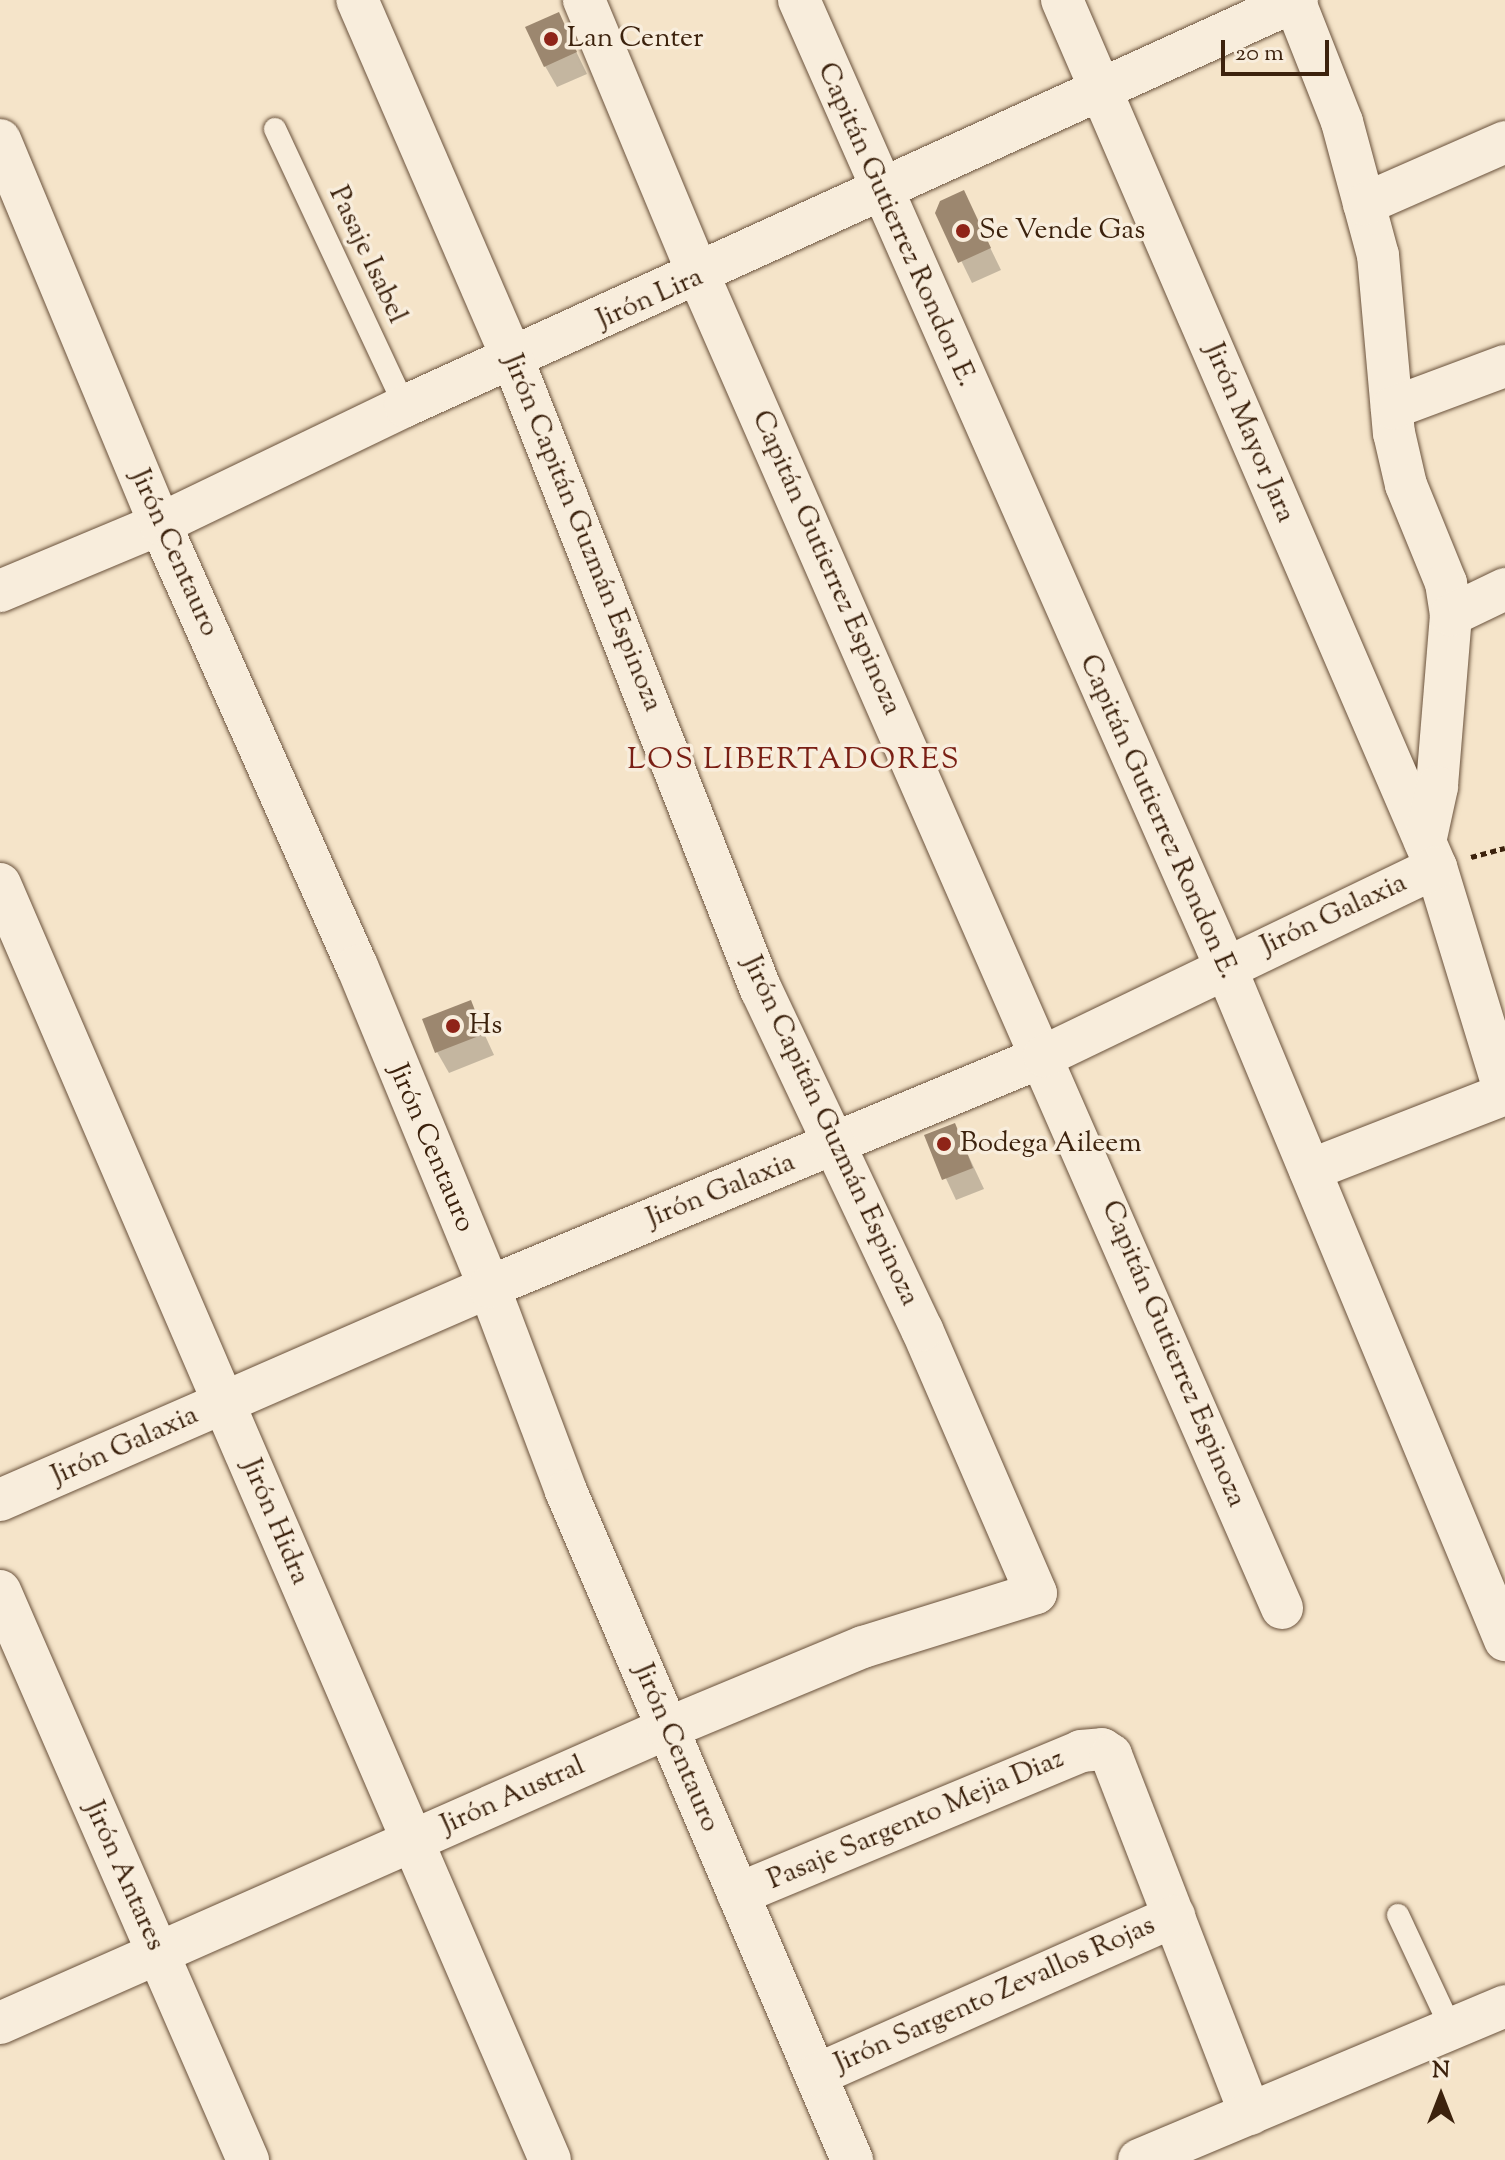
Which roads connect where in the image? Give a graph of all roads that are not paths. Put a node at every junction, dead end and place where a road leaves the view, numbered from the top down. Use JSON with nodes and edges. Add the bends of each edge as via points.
{"nodes":[{"id":1,"x":357,"y":0,"type":"edge"},
{"id":2,"x":584,"y":0,"type":"edge"},
{"id":3,"x":799,"y":0,"type":"edge"},
{"id":4,"x":1062,"y":0,"type":"edge"},
{"id":5,"x":1295,"y":0,"type":"edge"},
{"id":6,"x":1102,"y":92,"type":"junction"},
{"id":7,"x":275,"y":129,"type":"dead end"},
{"id":8,"x":0,"y":140,"type":"edge"},
{"id":9,"x":1505,"y":142,"type":"edge"},
{"id":10,"x":881,"y":194,"type":"junction"},
{"id":11,"x":1364,"y":204,"type":"junction"},
{"id":12,"x":699,"y":276,"type":"junction"},
{"id":13,"x":513,"y":360,"type":"junction"},
{"id":14,"x":1505,"y":366,"type":"edge"},
{"id":15,"x":405,"y":406,"type":"junction"},
{"id":16,"x":1392,"y":408,"type":"junction"},
{"id":17,"x":160,"y":524,"type":"junction"},
{"id":18,"x":1505,"y":589,"type":"edge"},
{"id":19,"x":0,"y":591,"type":"edge"},
{"id":20,"x":1451,"y":615,"type":"junction"},
{"id":21,"x":1430,"y":854,"type":"junction"},
{"id":22,"x":0,"y":884,"type":"edge"},
{"id":23,"x":1225,"y":966,"type":"junction"},
{"id":24,"x":1044,"y":1056,"type":"junction"},
{"id":25,"x":1505,"y":1094,"type":"edge"},
{"id":26,"x":831,"y":1145,"type":"junction"},
{"id":27,"x":1310,"y":1170,"type":"junction"},
{"id":28,"x":489,"y":1287,"type":"junction"},
{"id":29,"x":224,"y":1403,"type":"junction"},
{"id":30,"x":0,"y":1500,"type":"edge"},
{"id":31,"x":0,"y":1591,"type":"edge"},
{"id":32,"x":1036,"y":1593,"type":"joint"},
{"id":33,"x":1282,"y":1608,"type":"dead end"},
{"id":34,"x":1505,"y":1640,"type":"edge"},
{"id":35,"x":668,"y":1728,"type":"junction"},
{"id":36,"x":412,"y":1841,"type":"junction"},
{"id":37,"x":738,"y":1894,"type":"junction"},
{"id":38,"x":1398,"y":1915,"type":"dead end"},
{"id":39,"x":1174,"y":1916,"type":"junction"},
{"id":40,"x":158,"y":1954,"type":"junction"},
{"id":41,"x":1505,"y":2006,"type":"edge"},
{"id":42,"x":0,"y":2023,"type":"edge"},
{"id":43,"x":1451,"y":2028,"type":"junction"},
{"id":44,"x":816,"y":2075,"type":"junction"},
{"id":45,"x":1250,"y":2114,"type":"junction"},
{"id":46,"x":248,"y":2160,"type":"edge"},
{"id":47,"x":550,"y":2160,"type":"edge"},
{"id":48,"x":852,"y":2160,"type":"edge"},
{"id":49,"x":1139,"y":2160,"type":"edge"}],
"edges":[{"from":1,"to":13,"type":"street","name":"Jirón Capitán Guzmán Espinoza"},
{"from":2,"to":12,"type":"street","name":"Capitán Gutierrez Espinoza"},
{"from":3,"to":10,"type":"street","name":"Capitán Gutierrez Rondon E."},
{"from":4,"to":6,"type":"street","name":"Jirón Mayor Jara"},
{"from":5,"to":6,"type":"street","name":"Jirón Lira"},
{"from":5,"to":11,"type":"street","via":[[1342,122]]},
{"from":6,"to":10,"type":"street","name":"Jirón Lira"},
{"from":6,"to":21,"type":"street","name":"Jirón Mayor Jara"},
{"from":7,"to":15,"type":"lane","name":"Pasaje Isabel"},
{"from":8,"to":17,"type":"street","name":"Jirón Centauro"},
{"from":9,"to":11,"type":"street"},
{"from":10,"to":12,"type":"street","name":"Jirón Lira"},
{"from":10,"to":23,"type":"street","name":"Capitán Gutierrez Rondon E."},
{"from":11,"to":16,"type":"street","via":[[1378,255]]},
{"from":12,"to":13,"type":"street","name":"Jirón Lira"},
{"from":12,"to":24,"type":"street","name":"Capitán Gutierrez Espinoza"},
{"from":13,"to":15,"type":"street","name":"Jirón Lira"},
{"from":13,"to":26,"type":"street","name":"Jirón Capitán Guzmán Espinoza","via":[[761,990]]},
{"from":14,"to":16,"type":"street"},
{"from":15,"to":17,"type":"street","name":"Jirón Lira"},
{"from":16,"to":20,"type":"street","via":[[1406,485],[1446,583]]},
{"from":17,"to":19,"type":"street","name":"Jirón Lira"},
{"from":17,"to":28,"type":"street","name":"Jirón Centauro","via":[[357,966]]},
{"from":18,"to":20,"type":"street"},
{"from":20,"to":21,"type":"street"},
{"from":21,"to":23,"type":"street","name":"Jirón Galaxia"},
{"from":21,"to":25,"type":"street","name":"Jirón Mayor Jara"},
{"from":22,"to":29,"type":"street","name":"Jirón Hidra"},
{"from":23,"to":24,"type":"street","name":"Jirón Galaxia"},
{"from":23,"to":27,"type":"street","name":"Capitán Gutierrez Rondon E."},
{"from":24,"to":26,"type":"street","name":"Jirón Galaxia"},
{"from":24,"to":33,"type":"street","name":"Capitán Gutierrez Espinoza"},
{"from":25,"to":27,"type":"street"},
{"from":26,"to":28,"type":"street","name":"Jirón Galaxia"},
{"from":26,"to":32,"type":"street","name":"Jirón Capitán Guzmán Espinoza","via":[[922,1330]]},
{"from":27,"to":34,"type":"street","name":"Capitán Gutierrez Rondon E."},
{"from":28,"to":29,"type":"street","name":"Jirón Galaxia"},
{"from":28,"to":35,"type":"street","name":"Jirón Centauro","via":[[566,1491]]},
{"from":29,"to":30,"type":"street","name":"Jirón Galaxia"},
{"from":29,"to":36,"type":"street","name":"Jirón Hidra"},
{"from":31,"to":40,"type":"street","name":"Jirón Antares"},
{"from":32,"to":35,"type":"street","name":"Jirón Austral","via":[[863,1647]]},
{"from":35,"to":36,"type":"street","name":"Jirón Austral"},
{"from":35,"to":37,"type":"street","name":"Jirón Centauro"},
{"from":36,"to":40,"type":"street","name":"Jirón Austral"},
{"from":36,"to":47,"type":"street","name":"Jirón Hidra"},
{"from":37,"to":39,"type":"street","name":"Pasaje Sargento Mejia Diaz","via":[[1095,1747],[1111,1755]]},
{"from":37,"to":44,"type":"street","name":"Jirón Centauro"},
{"from":38,"to":43,"type":"lane"},
{"from":39,"to":44,"type":"street","name":"Jirón Sargento Zevallos Rojas"},
{"from":39,"to":45,"type":"street"},
{"from":40,"to":42,"type":"street","name":"Jirón Austral"},
{"from":40,"to":46,"type":"street","name":"Jirón Antares"},
{"from":41,"to":43,"type":"street"},
{"from":43,"to":45,"type":"street"},
{"from":44,"to":48,"type":"street","name":"Jirón Centauro"},
{"from":45,"to":49,"type":"street"}]}
